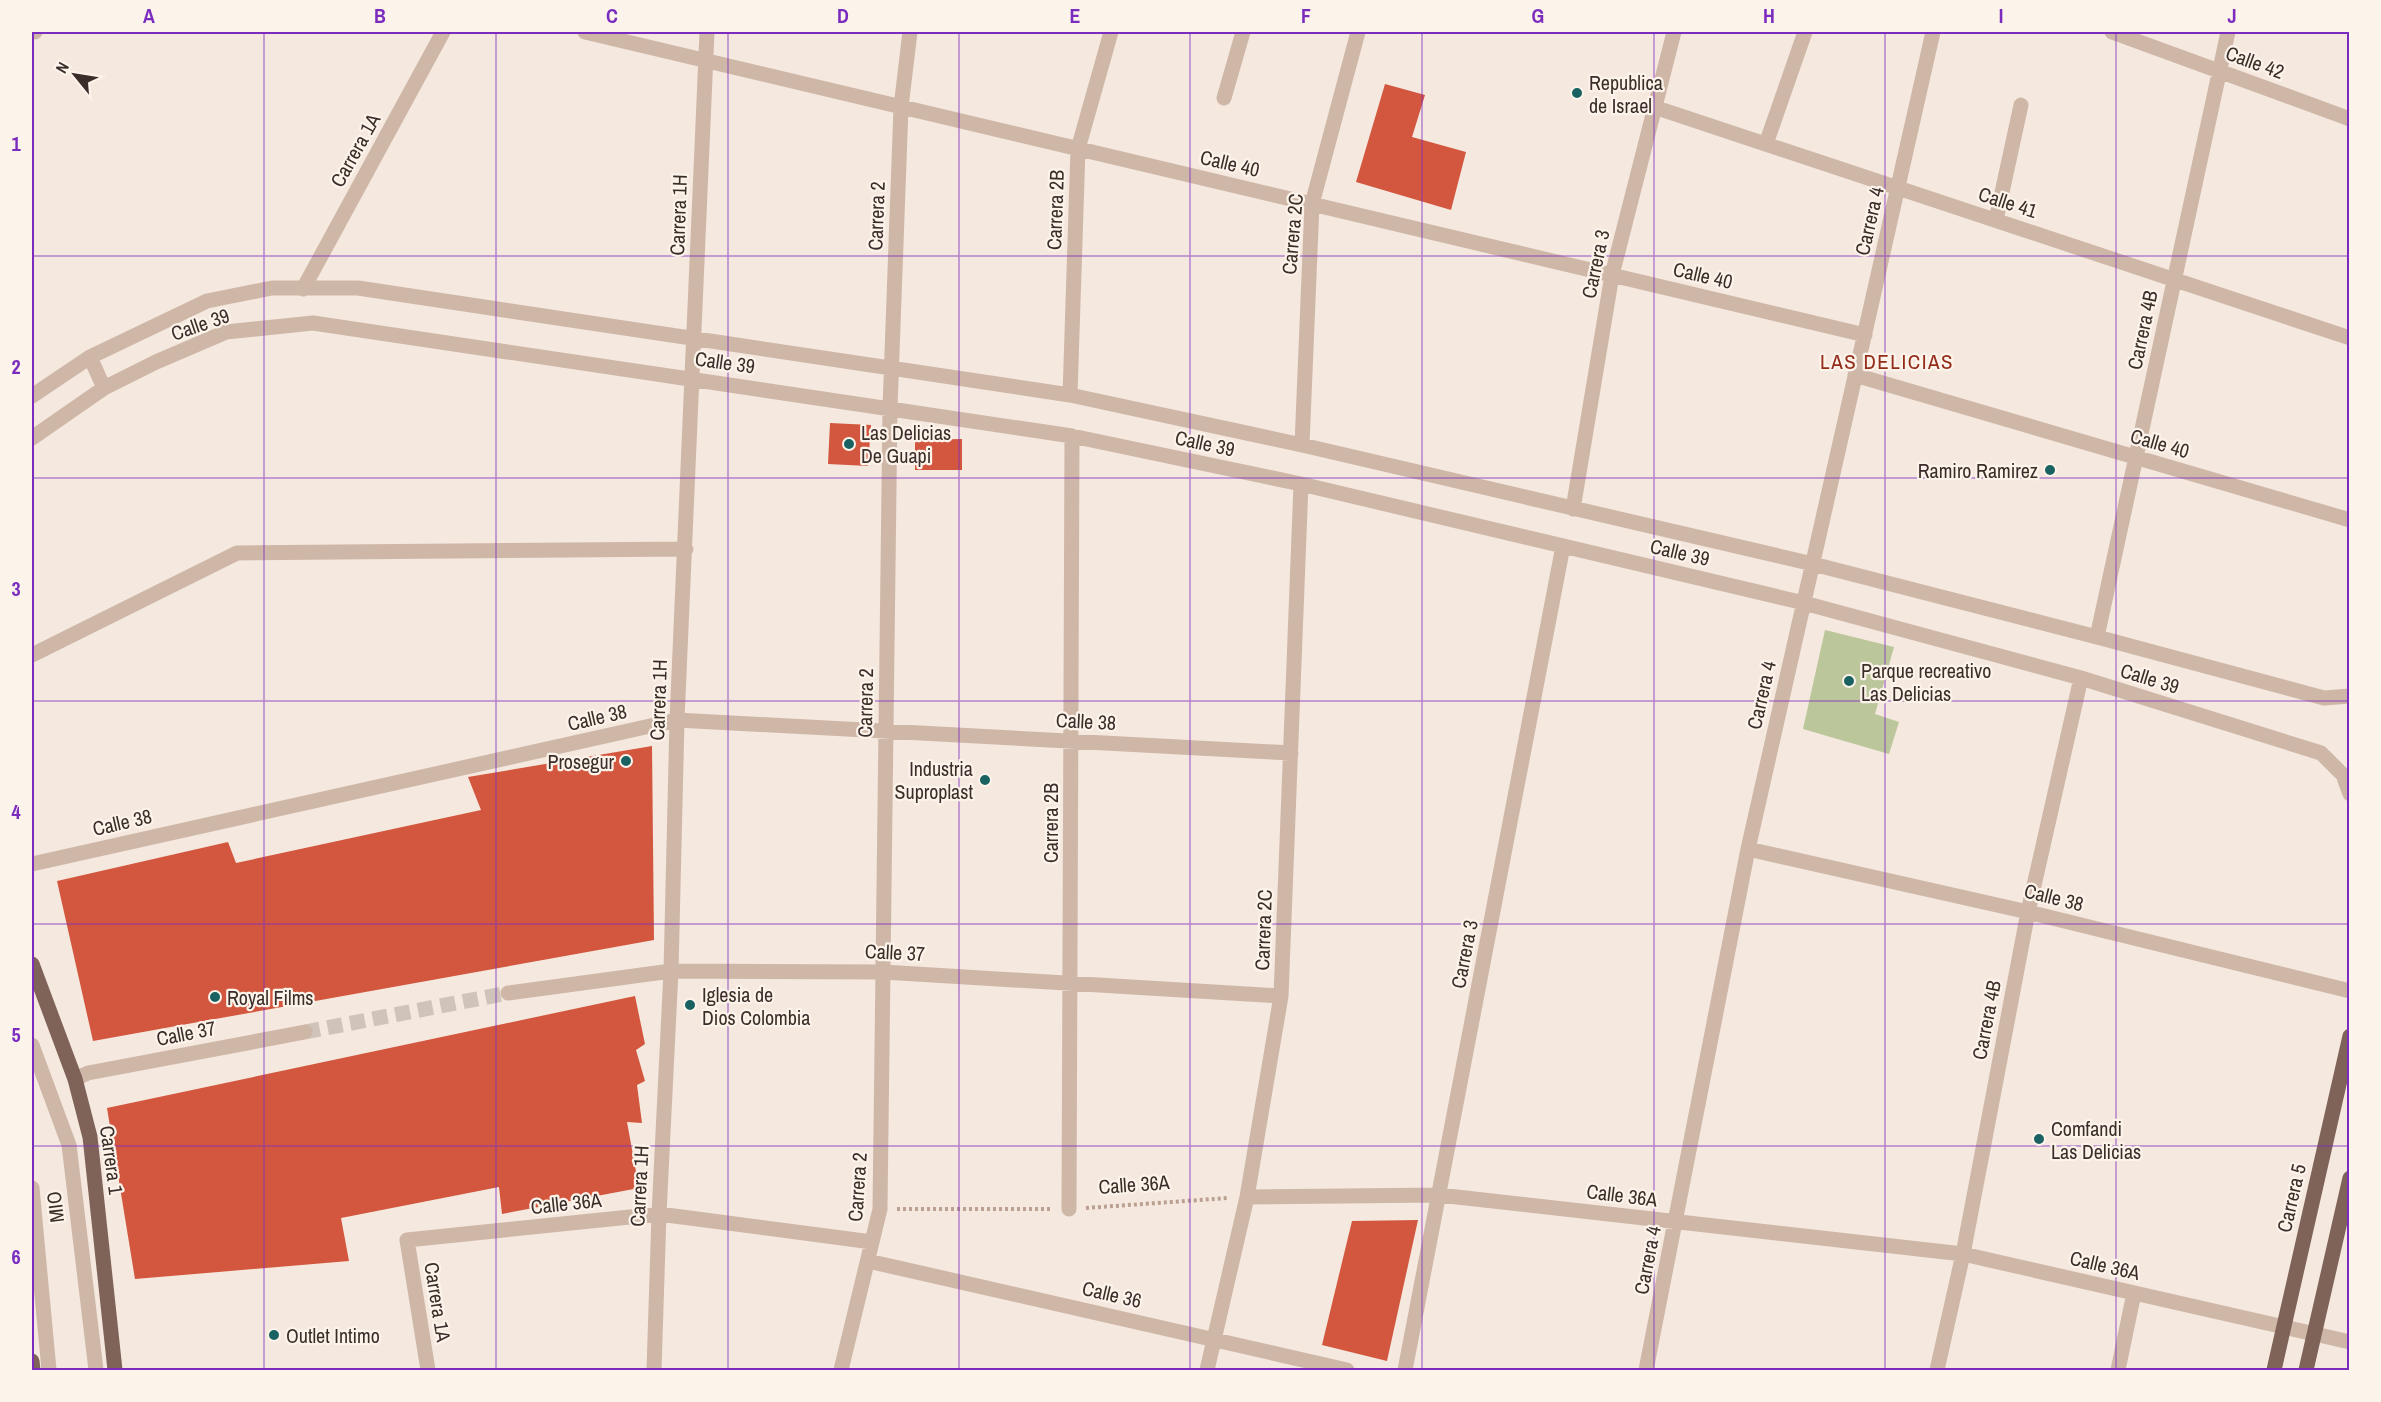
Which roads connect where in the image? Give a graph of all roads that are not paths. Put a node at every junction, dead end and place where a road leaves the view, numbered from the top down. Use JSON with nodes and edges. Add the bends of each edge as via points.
{"nodes":[{"id":1,"x":443,"y":32,"type":"edge"},
{"id":2,"x":585,"y":32,"type":"edge"},
{"id":3,"x":707,"y":32,"type":"edge"},
{"id":4,"x":910,"y":32,"type":"edge"},
{"id":5,"x":1111,"y":32,"type":"edge"},
{"id":6,"x":1243,"y":32,"type":"edge"},
{"id":7,"x":1358,"y":32,"type":"edge"},
{"id":8,"x":1674,"y":32,"type":"edge"},
{"id":9,"x":1805,"y":32,"type":"edge"},
{"id":10,"x":1934,"y":32,"type":"edge"},
{"id":11,"x":2112,"y":32,"type":"edge"},
{"id":12,"x":2228,"y":32,"type":"edge"},
{"id":13,"x":706,"y":61,"type":"junction"},
{"id":14,"x":2220,"y":71,"type":"junction"},
{"id":15,"x":1224,"y":98,"type":"dead end"},
{"id":16,"x":2021,"y":105,"type":"dead end"},
{"id":17,"x":901,"y":107,"type":"junction"},
{"id":18,"x":1654,"y":107,"type":"junction"},
{"id":19,"x":2349,"y":119,"type":"edge"},
{"id":20,"x":1766,"y":144,"type":"junction"},
{"id":21,"x":1078,"y":149,"type":"junction"},
{"id":22,"x":1898,"y":188,"type":"junction"},
{"id":23,"x":1312,"y":204,"type":"junction"},
{"id":24,"x":1996,"y":220,"type":"junction"},
{"id":25,"x":1612,"y":275,"type":"junction"},
{"id":26,"x":2174,"y":279,"type":"junction"},
{"id":27,"x":303,"y":289,"type":"junction"},
{"id":28,"x":1865,"y":334,"type":"junction"},
{"id":29,"x":2349,"y":338,"type":"edge"},
{"id":30,"x":694,"y":340,"type":"junction"},
{"id":31,"x":90,"y":357,"type":"junction"},
{"id":32,"x":891,"y":369,"type":"junction"},
{"id":33,"x":1856,"y":375,"type":"junction"},
{"id":34,"x":692,"y":378,"type":"junction"},
{"id":35,"x":105,"y":388,"type":"junction"},
{"id":36,"x":1070,"y":395,"type":"junction"},
{"id":37,"x":32,"y":396,"type":"edge"},
{"id":38,"x":890,"y":408,"type":"junction"},
{"id":39,"x":1072,"y":436,"type":"junction"},
{"id":40,"x":32,"y":438,"type":"edge"},
{"id":41,"x":1302,"y":445,"type":"junction"},
{"id":42,"x":2136,"y":458,"type":"junction"},
{"id":43,"x":1301,"y":484,"type":"junction"},
{"id":44,"x":1574,"y":509,"type":"junction"},
{"id":45,"x":2349,"y":520,"type":"edge"},
{"id":46,"x":1563,"y":546,"type":"junction"},
{"id":47,"x":686,"y":549,"type":"junction"},
{"id":48,"x":1813,"y":564,"type":"junction"},
{"id":49,"x":1804,"y":603,"type":"junction"},
{"id":50,"x":2097,"y":637,"type":"junction"},
{"id":51,"x":32,"y":655,"type":"edge"},
{"id":52,"x":2081,"y":678,"type":"junction"},
{"id":53,"x":2349,"y":696,"type":"edge"},
{"id":54,"x":677,"y":720,"type":"junction"},
{"id":55,"x":886,"y":732,"type":"junction"},
{"id":56,"x":1071,"y":742,"type":"junction"},
{"id":57,"x":1290,"y":753,"type":"junction"},
{"id":58,"x":2349,"y":794,"type":"edge"},
{"id":59,"x":1748,"y":849,"type":"junction"},
{"id":60,"x":32,"y":864,"type":"edge"},
{"id":61,"x":2028,"y":912,"type":"junction"},
{"id":62,"x":32,"y":964,"type":"edge"},
{"id":63,"x":671,"y":971,"type":"junction"},
{"id":64,"x":883,"y":972,"type":"junction"},
{"id":65,"x":1070,"y":985,"type":"junction"},
{"id":66,"x":2349,"y":991,"type":"edge"},
{"id":67,"x":508,"y":993,"type":"tunnel mouth"},
{"id":68,"x":1281,"y":996,"type":"junction"},
{"id":69,"x":305,"y":1032,"type":"tunnel mouth"},
{"id":70,"x":2349,"y":1036,"type":"edge"},
{"id":71,"x":32,"y":1046,"type":"edge"},
{"id":72,"x":75,"y":1079,"type":"junction"},
{"id":73,"x":2349,"y":1178,"type":"edge"},
{"id":74,"x":32,"y":1188,"type":"edge"},
{"id":75,"x":1439,"y":1195,"type":"junction"},
{"id":76,"x":1247,"y":1197,"type":"junction"},
{"id":77,"x":1069,"y":1209,"type":"road end"},
{"id":78,"x":659,"y":1214,"type":"junction"},
{"id":79,"x":1676,"y":1223,"type":"junction"},
{"id":80,"x":407,"y":1240,"type":"joint"},
{"id":81,"x":872,"y":1242,"type":"junction"},
{"id":82,"x":1963,"y":1254,"type":"junction"},
{"id":83,"x":868,"y":1261,"type":"junction"},
{"id":84,"x":2134,"y":1293,"type":"junction"},
{"id":85,"x":2283,"y":1327,"type":"junction"},
{"id":86,"x":2314,"y":1334,"type":"junction"},
{"id":87,"x":1214,"y":1339,"type":"junction"},
{"id":88,"x":2349,"y":1342,"type":"edge"},
{"id":89,"x":32,"y":1361,"type":"edge"},
{"id":90,"x":33,"y":1371,"type":"edge"},
{"id":91,"x":49,"y":1371,"type":"edge"},
{"id":92,"x":96,"y":1371,"type":"edge"},
{"id":93,"x":115,"y":1371,"type":"edge"},
{"id":94,"x":428,"y":1371,"type":"edge"},
{"id":95,"x":654,"y":1371,"type":"edge"},
{"id":96,"x":841,"y":1371,"type":"edge"},
{"id":97,"x":1207,"y":1371,"type":"edge"},
{"id":98,"x":1347,"y":1371,"type":"edge"},
{"id":99,"x":1405,"y":1371,"type":"edge"},
{"id":100,"x":1646,"y":1371,"type":"edge"},
{"id":101,"x":1936,"y":1371,"type":"edge"},
{"id":102,"x":2118,"y":1371,"type":"edge"},
{"id":103,"x":2274,"y":1371,"type":"edge"},
{"id":104,"x":2306,"y":1371,"type":"edge"}],
"edges":[{"from":1,"to":27,"type":"street","name":"Carrera 1A"},
{"from":2,"to":13,"type":"street","name":"Calle 40"},
{"from":3,"to":13,"type":"street","name":"Carrera 1H"},
{"from":4,"to":17,"type":"street","name":"Carrera 2"},
{"from":5,"to":21,"type":"street","name":"Carrera 2B"},
{"from":6,"to":15,"type":"street"},
{"from":7,"to":23,"type":"street","name":"Carrera 2C"},
{"from":8,"to":18,"type":"street","name":"Carrera 3"},
{"from":9,"to":20,"type":"street"},
{"from":10,"to":22,"type":"street","name":"Carrera 4"},
{"from":11,"to":14,"type":"street","name":"Calle 42"},
{"from":12,"to":14,"type":"street","name":"Carrera 4B"},
{"from":13,"to":17,"type":"street","name":"Calle 40"},
{"from":13,"to":30,"type":"street","name":"Carrera 1H"},
{"from":14,"to":19,"type":"street","name":"Calle 42"},
{"from":14,"to":26,"type":"street","name":"Carrera 4B"},
{"from":16,"to":24,"type":"street"},
{"from":17,"to":21,"type":"street","name":"Calle 40"},
{"from":17,"to":32,"type":"street","name":"Carrera 2"},
{"from":18,"to":20,"type":"street","name":"Calle 41"},
{"from":18,"to":25,"type":"street","name":"Carrera 3"},
{"from":20,"to":22,"type":"street","name":"Calle 41"},
{"from":21,"to":23,"type":"street","name":"Calle 40"},
{"from":21,"to":36,"type":"street","name":"Carrera 2B"},
{"from":22,"to":24,"type":"street","name":"Calle 41"},
{"from":22,"to":28,"type":"street","name":"Carrera 4"},
{"from":23,"to":25,"type":"street","name":"Calle 40"},
{"from":23,"to":41,"type":"street","name":"Carrera 2C"},
{"from":24,"to":26,"type":"street","name":"Calle 41"},
{"from":25,"to":28,"type":"street","name":"Calle 40"},
{"from":25,"to":44,"type":"street","name":"Carrera 3"},
{"from":26,"to":29,"type":"street","name":"Calle 41"},
{"from":26,"to":42,"type":"street","name":"Carrera 4B"},
{"from":27,"to":30,"type":"street","name":"Calle 39","via":[[358,288]]},
{"from":27,"to":31,"type":"street","name":"Calle 39","via":[[272,288],[207,301]]},
{"from":28,"to":33,"type":"street","name":"Carrera 4"},
{"from":30,"to":32,"type":"street","name":"Calle 39"},
{"from":30,"to":34,"type":"street","name":"Carrera 1H"},
{"from":31,"to":35,"type":"street"},
{"from":31,"to":37,"type":"street","name":"Calle 39"},
{"from":32,"to":36,"type":"street","name":"Calle 39"},
{"from":32,"to":38,"type":"street","name":"Carrera 2"},
{"from":33,"to":42,"type":"street","name":"Calle 40"},
{"from":33,"to":48,"type":"street","name":"Carrera 4"},
{"from":34,"to":35,"type":"street","name":"Calle 39","via":[[314,323],[226,332]]},
{"from":34,"to":38,"type":"street","name":"Calle 39"},
{"from":34,"to":47,"type":"street","name":"Carrera 1H"},
{"from":35,"to":40,"type":"street","name":"Calle 39"},
{"from":36,"to":41,"type":"street","name":"Calle 39"},
{"from":38,"to":39,"type":"street","name":"Calle 39"},
{"from":38,"to":55,"type":"street","name":"Carrera 2"},
{"from":39,"to":43,"type":"street","name":"Calle 39"},
{"from":39,"to":56,"type":"street","name":"Carrera 2B"},
{"from":41,"to":44,"type":"street","name":"Calle 39"},
{"from":42,"to":45,"type":"street","name":"Calle 40"},
{"from":42,"to":50,"type":"street","name":"Carrera 4B"},
{"from":43,"to":46,"type":"street","name":"Calle 39"},
{"from":43,"to":57,"type":"street","name":"Carrera 2C"},
{"from":44,"to":48,"type":"street","name":"Calle 39"},
{"from":46,"to":49,"type":"street","name":"Calle 39"},
{"from":46,"to":75,"type":"street","name":"Carrera 3"},
{"from":47,"to":51,"type":"street","via":[[237,553]]},
{"from":47,"to":54,"type":"street","name":"Carrera 1H"},
{"from":48,"to":49,"type":"street","name":"Carrera 4"},
{"from":48,"to":50,"type":"street","name":"Calle 39"},
{"from":49,"to":52,"type":"street","name":"Calle 39"},
{"from":49,"to":59,"type":"street","name":"Carrera 4"},
{"from":50,"to":53,"type":"street","name":"Calle 39","via":[[2324,698]]},
{"from":52,"to":58,"type":"street","name":"Calle 39","via":[[2321,753],[2343,775]]},
{"from":52,"to":61,"type":"street","name":"Carrera 4B"},
{"from":54,"to":55,"type":"street","name":"Calle 38"},
{"from":54,"to":60,"type":"street","name":"Calle 38"},
{"from":54,"to":63,"type":"street","name":"Carrera 1H"},
{"from":55,"to":56,"type":"street","name":"Calle 38"},
{"from":55,"to":64,"type":"street","name":"Carrera 2"},
{"from":56,"to":57,"type":"street","name":"Calle 38"},
{"from":56,"to":65,"type":"street","name":"Carrera 2B"},
{"from":57,"to":68,"type":"street","name":"Carrera 2C"},
{"from":59,"to":61,"type":"street","name":"Calle 38"},
{"from":59,"to":79,"type":"street","name":"Carrera 4"},
{"from":61,"to":66,"type":"street","name":"Calle 38"},
{"from":61,"to":82,"type":"street","name":"Carrera 4B"},
{"from":62,"to":72,"type":"main road","name":"Carrera 1"},
{"from":63,"to":64,"type":"street","name":"Calle 37"},
{"from":63,"to":67,"type":"street","name":"Calle 37"},
{"from":63,"to":78,"type":"street","name":"Carrera 1H"},
{"from":64,"to":65,"type":"street","name":"Calle 37"},
{"from":64,"to":81,"type":"street","name":"Carrera 2","via":[[880,1209]]},
{"from":65,"to":68,"type":"street","name":"Calle 37"},
{"from":65,"to":77,"type":"street","name":"Carrera 2B"},
{"from":68,"to":76,"type":"street","name":"Carrera 2C"},
{"from":69,"to":72,"type":"street","name":"Calle 37","via":[[88,1073]]},
{"from":70,"to":85,"type":"main road","name":"Carrera 5"},
{"from":71,"to":92,"type":"street","name":"MIO","via":[[69,1145]]},
{"from":72,"to":93,"type":"main road","name":"Carrera 1","via":[[90,1137]]},
{"from":73,"to":86,"type":"main road"},
{"from":74,"to":91,"type":"street","name":"MIO"},
{"from":75,"to":76,"type":"street","name":"Calle 36A"},
{"from":75,"to":79,"type":"street","name":"Calle 36A"},
{"from":75,"to":99,"type":"street","name":"Carrera 3"},
{"from":76,"to":87,"type":"street","name":"Carrera 2C"},
{"from":78,"to":80,"type":"street","name":"Calle 36A"},
{"from":78,"to":81,"type":"street","name":"Calle 36A"},
{"from":78,"to":95,"type":"street","name":"Carrera 1H"},
{"from":79,"to":82,"type":"street","name":"Calle 36A"},
{"from":79,"to":100,"type":"street","name":"Carrera 4"},
{"from":80,"to":94,"type":"street","name":"Carrera 1A"},
{"from":81,"to":83,"type":"street","name":"Carrera 2"},
{"from":82,"to":84,"type":"street","name":"Calle 36A"},
{"from":82,"to":101,"type":"street","name":"Carrera 4B"},
{"from":83,"to":87,"type":"street","name":"Calle 36"},
{"from":83,"to":96,"type":"street","name":"Carrera 2"},
{"from":84,"to":85,"type":"street","name":"Calle 36A"},
{"from":84,"to":102,"type":"street"},
{"from":85,"to":86,"type":"street","name":"Calle 36A"},
{"from":85,"to":103,"type":"main road","name":"Carrera 5"},
{"from":86,"to":88,"type":"street","name":"Calle 36A"},
{"from":86,"to":104,"type":"main road"},
{"from":87,"to":97,"type":"street","name":"Carrera 2C"},
{"from":87,"to":98,"type":"street","name":"Calle 36"},
{"from":89,"to":90,"type":"main road"}]}
